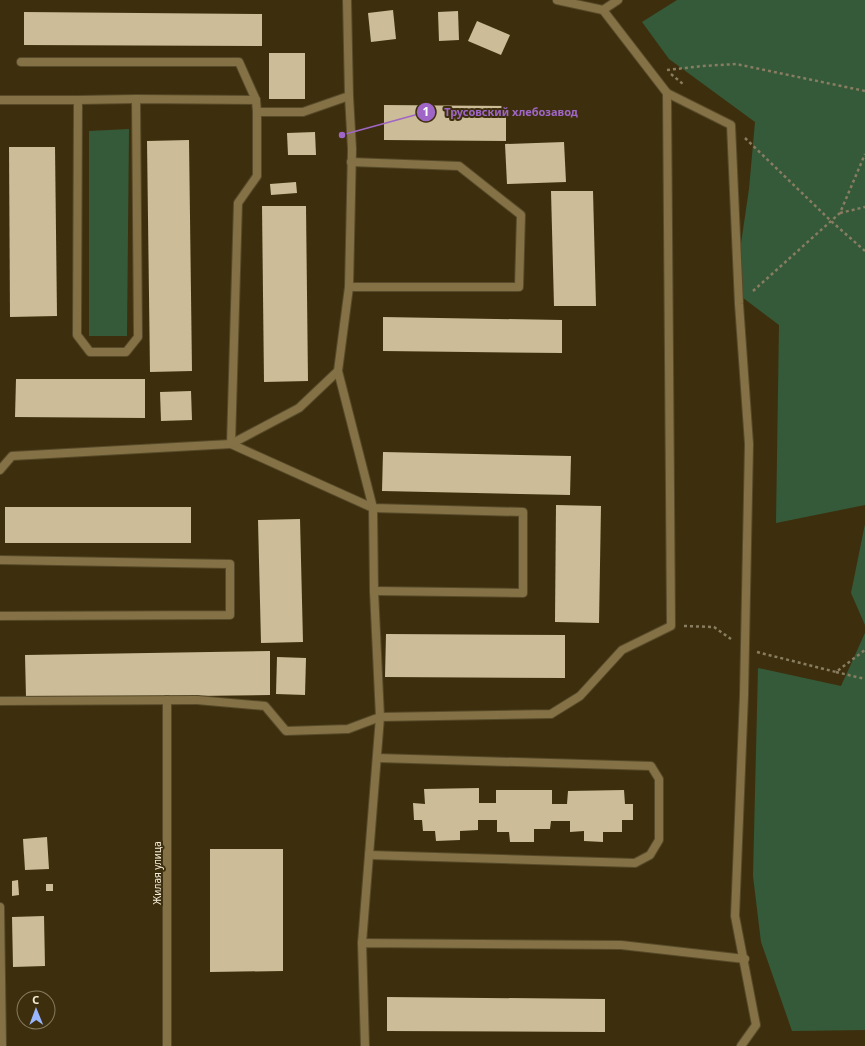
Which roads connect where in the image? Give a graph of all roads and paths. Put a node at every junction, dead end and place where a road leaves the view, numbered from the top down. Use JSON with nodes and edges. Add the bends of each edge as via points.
{"nodes":[{"id":1,"x":347,"y":0,"type":"edge"},
{"id":2,"x":557,"y":0,"type":"edge"},
{"id":3,"x":618,"y":0,"type":"edge"},
{"id":4,"x":603,"y":10,"type":"junction"},
{"id":5,"x":21,"y":62,"type":"dead end"},
{"id":6,"x":663,"y":65,"type":"dead end"},
{"id":7,"x":668,"y":71,"type":"junction"},
{"id":8,"x":685,"y":86,"type":"dead end"},
{"id":9,"x":865,"y":91,"type":"edge"},
{"id":10,"x":667,"y":93,"type":"junction"},
{"id":11,"x":349,"y":96,"type":"junction"},
{"id":12,"x":136,"y":99,"type":"junction"},
{"id":13,"x":0,"y":100,"type":"edge"},
{"id":14,"x":78,"y":100,"type":"junction"},
{"id":15,"x":256,"y":100,"type":"junction"},
{"id":16,"x":257,"y":112,"type":"junction"},
{"id":17,"x":731,"y":124,"type":"junction"},
{"id":18,"x":865,"y":154,"type":"edge"},
{"id":19,"x":352,"y":162,"type":"junction"},
{"id":20,"x":865,"y":207,"type":"edge"},
{"id":21,"x":840,"y":213,"type":"junction"},
{"id":22,"x":831,"y":221,"type":"junction"},
{"id":23,"x":865,"y":252,"type":"edge"},
{"id":24,"x":350,"y":287,"type":"junction"},
{"id":25,"x":739,"y":304,"type":"junction"},
{"id":26,"x":338,"y":371,"type":"junction"},
{"id":27,"x":231,"y":444,"type":"junction"},
{"id":28,"x":0,"y":470,"type":"edge"},
{"id":29,"x":373,"y":508,"type":"junction"},
{"id":30,"x":0,"y":560,"type":"edge"},
{"id":31,"x":374,"y":590,"type":"junction"},
{"id":32,"x":0,"y":616,"type":"edge"},
{"id":33,"x":672,"y":626,"type":"junction"},
{"id":34,"x":745,"y":649,"type":"junction"},
{"id":35,"x":865,"y":650,"type":"edge"},
{"id":36,"x":836,"y":672,"type":"junction"},
{"id":37,"x":865,"y":680,"type":"edge"},
{"id":38,"x":166,"y":700,"type":"junction"},
{"id":39,"x":0,"y":701,"type":"edge"},
{"id":40,"x":380,"y":717,"type":"junction"},
{"id":41,"x":377,"y":758,"type":"junction"},
{"id":42,"x":369,"y":855,"type":"junction"},
{"id":43,"x":0,"y":908,"type":"edge"},
{"id":44,"x":362,"y":943,"type":"junction"},
{"id":45,"x":745,"y":959,"type":"junction"},
{"id":46,"x":2,"y":1046,"type":"edge"},
{"id":47,"x":167,"y":1046,"type":"edge"},
{"id":48,"x":365,"y":1046,"type":"edge"},
{"id":49,"x":741,"y":1046,"type":"edge"}],
"edges":[{"from":1,"to":11,"type":"street"},
{"from":2,"to":4,"type":"street"},
{"from":3,"to":4,"type":"street"},
{"from":4,"to":10,"type":"street"},
{"from":5,"to":15,"type":"street","via":[[239,62]]},
{"from":6,"to":7,"type":"path"},
{"from":7,"to":8,"type":"path"},
{"from":7,"to":9,"type":"path","via":[[736,64]]},
{"from":10,"to":17,"type":"street"},
{"from":10,"to":33,"type":"street"},
{"from":11,"to":16,"type":"street","via":[[303,112]]},
{"from":11,"to":19,"type":"street"},
{"from":12,"to":14,"type":"street"},
{"from":12,"to":14,"type":"street","via":[[138,337],[126,352],[90,352],[77,335]]},
{"from":12,"to":15,"type":"street"},
{"from":13,"to":14,"type":"street"},
{"from":15,"to":16,"type":"street"},
{"from":16,"to":27,"type":"street","via":[[257,176],[238,203]]},
{"from":17,"to":22,"type":"path"},
{"from":17,"to":25,"type":"street"},
{"from":18,"to":21,"type":"path"},
{"from":19,"to":24,"type":"street"},
{"from":19,"to":24,"type":"street","via":[[459,166],[521,215],[519,287]]},
{"from":20,"to":21,"type":"path"},
{"from":21,"to":22,"type":"path"},
{"from":22,"to":23,"type":"path"},
{"from":22,"to":25,"type":"path"},
{"from":24,"to":26,"type":"street"},
{"from":25,"to":34,"type":"street","via":[[748,444]]},
{"from":26,"to":27,"type":"street","via":[[299,408]]},
{"from":26,"to":29,"type":"street"},
{"from":27,"to":28,"type":"street","via":[[12,456]]},
{"from":27,"to":29,"type":"street"},
{"from":29,"to":31,"type":"street"},
{"from":29,"to":31,"type":"street","via":[[523,512],[523,593]]},
{"from":30,"to":32,"type":"street","via":[[230,564],[230,615]]},
{"from":31,"to":40,"type":"street"},
{"from":33,"to":34,"type":"path","via":[[714,627]]},
{"from":33,"to":40,"type":"street","via":[[622,650],[580,696],[552,714]]},
{"from":34,"to":36,"type":"path"},
{"from":34,"to":45,"type":"street","via":[[735,916]]},
{"from":35,"to":36,"type":"path"},
{"from":36,"to":37,"type":"path"},
{"from":38,"to":39,"type":"street"},
{"from":38,"to":40,"type":"street","via":[[265,706],[286,731],[348,729]]},
{"from":38,"to":47,"type":"street","name":"Жилая улица"},
{"from":40,"to":41,"type":"street"},
{"from":41,"to":42,"type":"street"},
{"from":41,"to":42,"type":"street","via":[[651,766],[659,779],[659,840],[650,855],[635,863]]},
{"from":42,"to":44,"type":"street"},
{"from":43,"to":46,"type":"street"},
{"from":44,"to":45,"type":"street","via":[[621,945]]},
{"from":44,"to":48,"type":"street"},
{"from":45,"to":49,"type":"street","via":[[756,1025]]}]}
